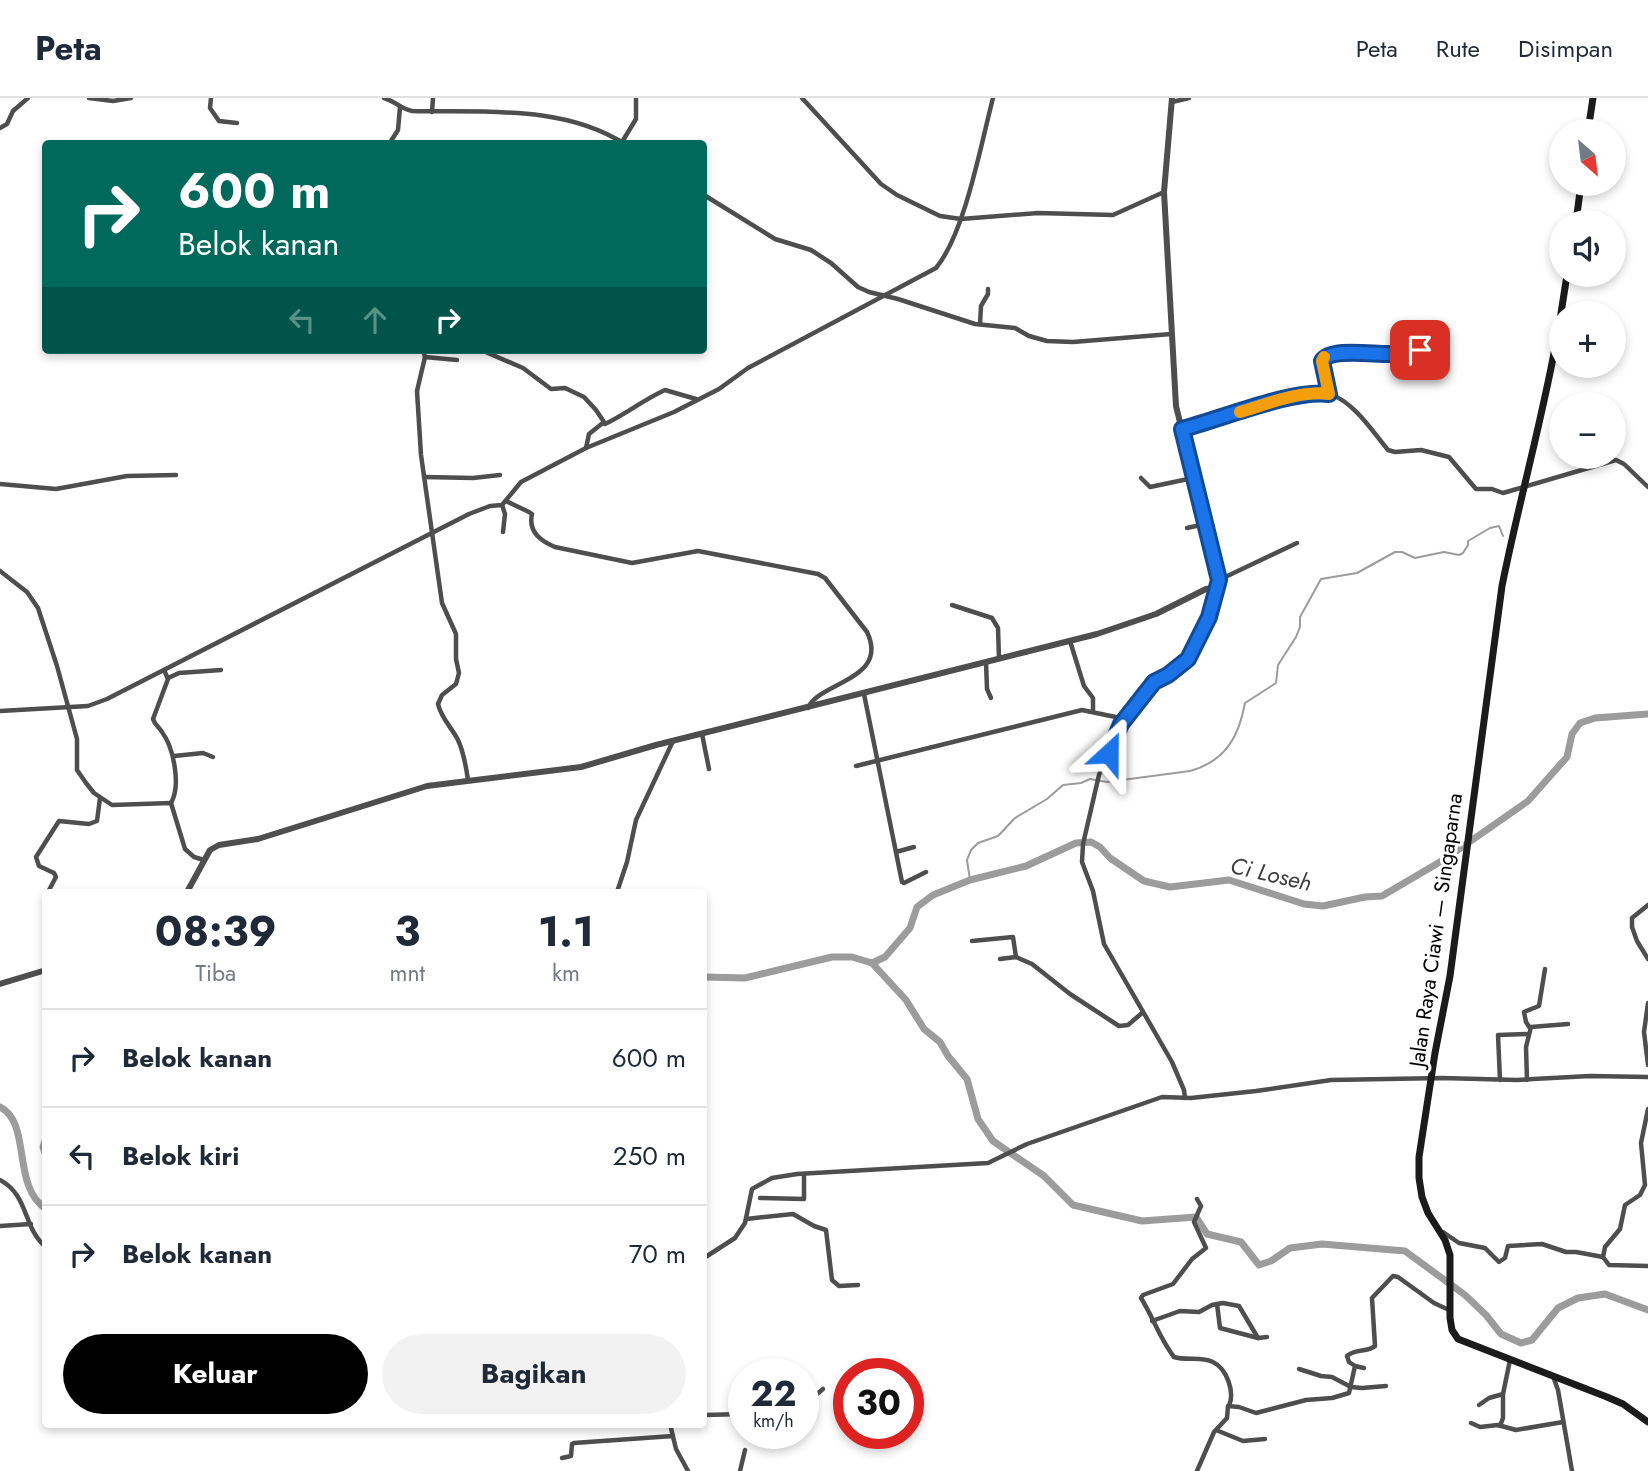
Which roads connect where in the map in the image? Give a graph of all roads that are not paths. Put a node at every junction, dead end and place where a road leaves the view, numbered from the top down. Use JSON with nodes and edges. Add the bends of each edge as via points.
{"nodes":[{"id":1,"x":28,"y":98,"type":"edge"},
{"id":2,"x":89,"y":98,"type":"edge"},
{"id":3,"x":131,"y":98,"type":"edge"},
{"id":4,"x":211,"y":98,"type":"edge"},
{"id":5,"x":384,"y":98,"type":"edge"},
{"id":6,"x":433,"y":98,"type":"edge"},
{"id":7,"x":636,"y":98,"type":"edge"},
{"id":8,"x":802,"y":98,"type":"edge"},
{"id":9,"x":993,"y":98,"type":"edge"},
{"id":10,"x":1189,"y":98,"type":"edge"},
{"id":11,"x":1593,"y":98,"type":"edge"},
{"id":12,"x":1172,"y":100,"type":"edge"},
{"id":13,"x":400,"y":107,"type":"junction"},
{"id":14,"x":432,"y":112,"type":"junction"},
{"id":15,"x":1590,"y":119,"type":"edge"},
{"id":16,"x":237,"y":123,"type":"dead end"},
{"id":17,"x":0,"y":128,"type":"edge"},
{"id":18,"x":392,"y":140,"type":"edge"},
{"id":19,"x":618,"y":140,"type":"edge"},
{"id":20,"x":625,"y":140,"type":"edge"},
{"id":21,"x":1164,"y":192,"type":"junction"},
{"id":22,"x":707,"y":197,"type":"edge"},
{"id":23,"x":961,"y":219,"type":"junction"},
{"id":24,"x":988,"y":289,"type":"dead end"},
{"id":25,"x":884,"y":296,"type":"junction"},
{"id":26,"x":980,"y":324,"type":"junction"},
{"id":27,"x":1171,"y":334,"type":"junction"},
{"id":28,"x":1433,"y":346,"type":"dead end"},
{"id":29,"x":424,"y":354,"type":"edge"},
{"id":30,"x":490,"y":354,"type":"edge"},
{"id":31,"x":425,"y":357,"type":"junction"},
{"id":32,"x":457,"y":360,"type":"dead end"},
{"id":33,"x":1549,"y":371,"type":"edge"},
{"id":34,"x":1329,"y":394,"type":"junction"},
{"id":35,"x":696,"y":399,"type":"junction"},
{"id":36,"x":604,"y":424,"type":"junction"},
{"id":37,"x":1182,"y":429,"type":"junction"},
{"id":38,"x":586,"y":448,"type":"junction"},
{"id":39,"x":176,"y":475,"type":"dead end"},
{"id":40,"x":500,"y":475,"type":"dead end"},
{"id":41,"x":424,"y":477,"type":"junction"},
{"id":42,"x":1141,"y":478,"type":"dead end"},
{"id":43,"x":1193,"y":478,"type":"junction"},
{"id":44,"x":0,"y":484,"type":"edge"},
{"id":45,"x":1525,"y":486,"type":"junction"},
{"id":46,"x":1648,"y":487,"type":"edge"},
{"id":47,"x":504,"y":503,"type":"junction"},
{"id":48,"x":1206,"y":524,"type":"junction"},
{"id":49,"x":1187,"y":528,"type":"dead end"},
{"id":50,"x":503,"y":532,"type":"dead end"},
{"id":51,"x":431,"y":533,"type":"junction"},
{"id":52,"x":1297,"y":543,"type":"dead end"},
{"id":53,"x":0,"y":572,"type":"edge"},
{"id":54,"x":1219,"y":584,"type":"junction"},
{"id":55,"x":952,"y":605,"type":"dead end"},
{"id":56,"x":1070,"y":641,"type":"junction"},
{"id":57,"x":999,"y":659,"type":"junction"},
{"id":58,"x":986,"y":662,"type":"junction"},
{"id":59,"x":164,"y":670,"type":"junction"},
{"id":60,"x":221,"y":670,"type":"dead end"},
{"id":61,"x":168,"y":679,"type":"junction"},
{"id":62,"x":864,"y":694,"type":"junction"},
{"id":63,"x":991,"y":698,"type":"dead end"},
{"id":64,"x":68,"y":708,"type":"junction"},
{"id":65,"x":808,"y":708,"type":"junction"},
{"id":66,"x":0,"y":711,"type":"edge"},
{"id":67,"x":1093,"y":711,"type":"junction"},
{"id":68,"x":1125,"y":719,"type":"junction"},
{"id":69,"x":702,"y":734,"type":"junction"},
{"id":70,"x":673,"y":741,"type":"junction"},
{"id":71,"x":174,"y":756,"type":"junction"},
{"id":72,"x":213,"y":757,"type":"dead end"},
{"id":73,"x":877,"y":762,"type":"junction"},
{"id":74,"x":856,"y":766,"type":"dead end"},
{"id":75,"x":709,"y":768,"type":"dead end"},
{"id":76,"x":468,"y":780,"type":"junction"},
{"id":77,"x":100,"y":798,"type":"junction"},
{"id":78,"x":171,"y":803,"type":"junction"},
{"id":79,"x":914,"y":847,"type":"dead end"},
{"id":80,"x":896,"y":852,"type":"junction"},
{"id":81,"x":204,"y":860,"type":"junction"},
{"id":82,"x":926,"y":872,"type":"dead end"},
{"id":83,"x":50,"y":889,"type":"edge"},
{"id":84,"x":189,"y":889,"type":"edge"},
{"id":85,"x":618,"y":889,"type":"edge"},
{"id":86,"x":1648,"y":905,"type":"edge"},
{"id":87,"x":972,"y":941,"type":"dead end"},
{"id":88,"x":1016,"y":957,"type":"junction"},
{"id":89,"x":1000,"y":958,"type":"dead end"},
{"id":90,"x":1648,"y":959,"type":"edge"},
{"id":91,"x":1545,"y":969,"type":"dead end"},
{"id":92,"x":42,"y":971,"type":"edge"},
{"id":93,"x":0,"y":984,"type":"edge"},
{"id":94,"x":1648,"y":1003,"type":"edge"},
{"id":95,"x":1142,"y":1013,"type":"junction"},
{"id":96,"x":1568,"y":1024,"type":"dead end"},
{"id":97,"x":1530,"y":1031,"type":"junction"},
{"id":98,"x":1648,"y":1065,"type":"edge"},
{"id":99,"x":1648,"y":1077,"type":"edge"},
{"id":100,"x":1433,"y":1078,"type":"junction"},
{"id":101,"x":1500,"y":1080,"type":"junction"},
{"id":102,"x":1527,"y":1080,"type":"junction"},
{"id":103,"x":1185,"y":1098,"type":"junction"},
{"id":104,"x":1648,"y":1109,"type":"edge"},
{"id":105,"x":804,"y":1174,"type":"junction"},
{"id":106,"x":0,"y":1180,"type":"edge"},
{"id":107,"x":760,"y":1198,"type":"dead end"},
{"id":108,"x":1197,"y":1199,"type":"dead end"},
{"id":109,"x":746,"y":1219,"type":"junction"},
{"id":110,"x":31,"y":1224,"type":"junction"},
{"id":111,"x":1435,"y":1224,"type":"junction"},
{"id":112,"x":0,"y":1226,"type":"edge"},
{"id":113,"x":42,"y":1242,"type":"edge"},
{"id":114,"x":707,"y":1256,"type":"edge"},
{"id":115,"x":1603,"y":1257,"type":"junction"},
{"id":116,"x":1648,"y":1266,"type":"edge"},
{"id":117,"x":858,"y":1285,"type":"dead end"},
{"id":118,"x":1217,"y":1304,"type":"junction"},
{"id":119,"x":1449,"y":1310,"type":"junction"},
{"id":120,"x":1152,"y":1322,"type":"junction"},
{"id":121,"x":1258,"y":1338,"type":"junction"},
{"id":122,"x":1267,"y":1338,"type":"dead end"},
{"id":123,"x":1510,"y":1359,"type":"junction"},
{"id":124,"x":1355,"y":1366,"type":"junction"},
{"id":125,"x":1364,"y":1368,"type":"dead end"},
{"id":126,"x":1299,"y":1369,"type":"dead end"},
{"id":127,"x":1553,"y":1375,"type":"junction"},
{"id":128,"x":1387,"y":1386,"type":"dead end"},
{"id":129,"x":1351,"y":1387,"type":"junction"},
{"id":130,"x":823,"y":1389,"type":"dead end"},
{"id":131,"x":819,"y":1392,"type":"edge"},
{"id":132,"x":1503,"y":1394,"type":"junction"},
{"id":133,"x":1479,"y":1405,"type":"dead end"},
{"id":134,"x":1228,"y":1406,"type":"junction"},
{"id":135,"x":728,"y":1414,"type":"edge"},
{"id":136,"x":707,"y":1415,"type":"edge"},
{"id":137,"x":1563,"y":1422,"type":"junction"},
{"id":138,"x":1648,"y":1422,"type":"edge"},
{"id":139,"x":1471,"y":1423,"type":"dead end"},
{"id":140,"x":1500,"y":1426,"type":"junction"},
{"id":141,"x":671,"y":1428,"type":"edge"},
{"id":142,"x":1216,"y":1430,"type":"junction"},
{"id":143,"x":673,"y":1436,"type":"junction"},
{"id":144,"x":1265,"y":1439,"type":"dead end"},
{"id":145,"x":746,"y":1450,"type":"dead end"},
{"id":146,"x":562,"y":1458,"type":"dead end"},
{"id":147,"x":688,"y":1471,"type":"edge"},
{"id":148,"x":740,"y":1471,"type":"edge"},
{"id":149,"x":1197,"y":1471,"type":"edge"},
{"id":150,"x":1572,"y":1471,"type":"edge"}],
"edges":[{"from":1,"to":17,"type":"street"},
{"from":2,"to":3,"type":"street"},
{"from":4,"to":16,"type":"street","via":[[210,108],[219,121]]},
{"from":5,"to":13,"type":"street"},
{"from":6,"to":14,"type":"street"},
{"from":7,"to":20,"type":"street","via":[[636,119]]},
{"from":8,"to":23,"type":"street","via":[[881,184],[940,216]]},
{"from":9,"to":23,"type":"street"},
{"from":10,"to":12,"type":"street"},
{"from":11,"to":15,"type":"main road"},
{"from":12,"to":21,"type":"street"},
{"from":13,"to":14,"type":"street"},
{"from":13,"to":18,"type":"street","via":[[398,130]]},
{"from":14,"to":19,"type":"street","via":[[541,114],[596,127]]},
{"from":21,"to":23,"type":"street","via":[[1113,215],[1038,213]]},
{"from":21,"to":27,"type":"street"},
{"from":22,"to":25,"type":"street","via":[[775,239],[811,250],[858,287]]},
{"from":23,"to":25,"type":"street","via":[[936,268]]},
{"from":24,"to":26,"type":"street"},
{"from":25,"to":26,"type":"street"},
{"from":25,"to":35,"type":"street"},
{"from":26,"to":27,"type":"street","via":[[1008,327],[1055,342]]},
{"from":27,"to":37,"type":"street"},
{"from":28,"to":34,"type":"street","via":[[1392,354],[1324,357]]},
{"from":29,"to":31,"type":"street"},
{"from":30,"to":36,"type":"street","via":[[523,368],[551,388],[565,388],[585,398]]},
{"from":31,"to":32,"type":"street"},
{"from":31,"to":41,"type":"street","via":[[417,391]]},
{"from":33,"to":45,"type":"main road","name":"Jalan Raya Ciawi — Singaparna"},
{"from":34,"to":37,"type":"street","via":[[1290,398]]},
{"from":34,"to":45,"type":"street","via":[[1359,415],[1391,452],[1421,450],[1449,457],[1478,490],[1505,493]]},
{"from":35,"to":36,"type":"street","via":[[665,390]]},
{"from":35,"to":38,"type":"street","via":[[647,425]]},
{"from":36,"to":38,"type":"street","via":[[589,434]]},
{"from":37,"to":43,"type":"street"},
{"from":38,"to":47,"type":"street","via":[[521,482]]},
{"from":39,"to":44,"type":"street","via":[[127,475],[56,489]]},
{"from":40,"to":41,"type":"street"},
{"from":41,"to":51,"type":"street"},
{"from":42,"to":43,"type":"street","via":[[1150,488]]},
{"from":43,"to":48,"type":"street"},
{"from":45,"to":46,"type":"street","via":[[1616,460]]},
{"from":45,"to":100,"type":"main road","name":"Jalan Raya Ciawi — Singaparna","via":[[1502,586]]},
{"from":47,"to":50,"type":"street"},
{"from":47,"to":51,"type":"street","via":[[469,513]]},
{"from":47,"to":65,"type":"street","via":[[530,512],[536,535],[555,548],[632,563],[698,551],[825,578],[867,632],[870,653],[855,676],[814,699]]},
{"from":48,"to":49,"type":"street"},
{"from":48,"to":54,"type":"street"},
{"from":51,"to":59,"type":"street"},
{"from":51,"to":76,"type":"street","via":[[442,603],[456,634],[459,673],[456,684],[442,695],[439,709],[457,738]]},
{"from":52,"to":54,"type":"street"},
{"from":53,"to":64,"type":"street","via":[[35,601]]},
{"from":54,"to":56,"type":"street","via":[[1128,625]]},
{"from":54,"to":68,"type":"street","via":[[1188,659],[1154,682]]},
{"from":55,"to":57,"type":"street","via":[[992,618],[998,628]]},
{"from":56,"to":57,"type":"street"},
{"from":56,"to":67,"type":"street","via":[[1084,686],[1093,698]]},
{"from":57,"to":58,"type":"street"},
{"from":58,"to":62,"type":"street"},
{"from":58,"to":63,"type":"street"},
{"from":59,"to":61,"type":"street"},
{"from":59,"to":64,"type":"street","via":[[107,699]]},
{"from":60,"to":61,"type":"street","via":[[179,673]]},
{"from":61,"to":71,"type":"street","via":[[153,719]]},
{"from":62,"to":65,"type":"street"},
{"from":62,"to":73,"type":"street"},
{"from":64,"to":66,"type":"street"},
{"from":64,"to":77,"type":"street","via":[[77,739],[77,770]]},
{"from":65,"to":69,"type":"street"},
{"from":67,"to":68,"type":"street"},
{"from":67,"to":73,"type":"street","via":[[1050,717]]},
{"from":68,"to":95,"type":"street","via":[[1099,778],[1083,844],[1083,870],[1093,891],[1104,944]]},
{"from":69,"to":70,"type":"street"},
{"from":69,"to":75,"type":"street"},
{"from":70,"to":76,"type":"street","via":[[566,771]]},
{"from":70,"to":85,"type":"street","via":[[636,821]]},
{"from":71,"to":72,"type":"street","via":[[202,753]]},
{"from":71,"to":78,"type":"street","via":[[176,792]]},
{"from":73,"to":74,"type":"street"},
{"from":73,"to":80,"type":"street"},
{"from":76,"to":81,"type":"street","via":[[427,786],[258,839],[219,845]]},
{"from":77,"to":78,"type":"street","via":[[118,806]]},
{"from":77,"to":83,"type":"street","via":[[97,821],[59,821],[36,857],[39,866],[56,877]]},
{"from":78,"to":81,"type":"street","via":[[185,849]]},
{"from":79,"to":80,"type":"street"},
{"from":80,"to":82,"type":"street","via":[[903,883]]},
{"from":81,"to":84,"type":"street"},
{"from":86,"to":90,"type":"street","via":[[1632,918],[1632,928]]},
{"from":87,"to":88,"type":"street","via":[[1013,937]]},
{"from":88,"to":89,"type":"street"},
{"from":88,"to":95,"type":"street","via":[[1119,1027],[1126,1027]]},
{"from":91,"to":97,"type":"street","via":[[1539,1006],[1524,1012]]},
{"from":92,"to":93,"type":"street"},
{"from":94,"to":98,"type":"street","via":[[1644,1032]]},
{"from":95,"to":103,"type":"street","via":[[1172,1062]]},
{"from":96,"to":97,"type":"street","via":[[1532,1026]]},
{"from":97,"to":101,"type":"street","via":[[1498,1035]]},
{"from":97,"to":102,"type":"street"},
{"from":99,"to":102,"type":"street"},
{"from":100,"to":101,"type":"street"},
{"from":100,"to":103,"type":"street","via":[[1331,1080]]},
{"from":100,"to":111,"type":"main road","name":"Jalan Raya Ciawi — Singaparna","via":[[1419,1178]]},
{"from":101,"to":102,"type":"street"},
{"from":103,"to":105,"type":"street","via":[[1151,1100],[988,1163]]},
{"from":104,"to":115,"type":"street","via":[[1641,1143],[1645,1185],[1640,1195],[1625,1205],[1620,1229]]},
{"from":105,"to":107,"type":"street","via":[[804,1199]]},
{"from":105,"to":109,"type":"street","via":[[757,1185]]},
{"from":106,"to":110,"type":"street","via":[[17,1193]]},
{"from":108,"to":120,"type":"street","via":[[1201,1206],[1196,1217],[1206,1248],[1171,1285],[1142,1296]]},
{"from":109,"to":114,"type":"street","via":[[735,1238]]},
{"from":109,"to":117,"type":"street","via":[[793,1214],[826,1230],[832,1280],[839,1286]]},
{"from":110,"to":112,"type":"street"},
{"from":110,"to":113,"type":"street"},
{"from":111,"to":115,"type":"street","via":[[1459,1243],[1485,1248],[1499,1262],[1508,1246],[1529,1243]]},
{"from":111,"to":119,"type":"main road","name":"Jalan Raya Ciawi — Singaparna","via":[[1445,1240],[1451,1268]]},
{"from":115,"to":116,"type":"street","via":[[1609,1265]]},
{"from":118,"to":120,"type":"street"},
{"from":118,"to":121,"type":"street","via":[[1239,1306]]},
{"from":118,"to":121,"type":"street","via":[[1220,1328]]},
{"from":119,"to":123,"type":"main road","name":"Jalan Raya Ciawi — Singaparna","via":[[1458,1339]]},
{"from":119,"to":124,"type":"street","via":[[1392,1276],[1372,1298],[1375,1346],[1347,1356]]},
{"from":120,"to":134,"type":"street","via":[[1174,1357],[1211,1361],[1219,1367],[1231,1388]]},
{"from":121,"to":122,"type":"street"},
{"from":123,"to":127,"type":"main road","name":"Jalan Raya Ciawi — Singaparna"},
{"from":123,"to":132,"type":"street"},
{"from":124,"to":125,"type":"street"},
{"from":124,"to":129,"type":"street"},
{"from":126,"to":129,"type":"street","via":[[1336,1378]]},
{"from":127,"to":137,"type":"street"},
{"from":127,"to":138,"type":"main road","name":"Jalan Raya Ciawi — Singaparna","via":[[1623,1404]]},
{"from":128,"to":129,"type":"street"},
{"from":129,"to":134,"type":"street","via":[[1345,1395],[1256,1413]]},
{"from":130,"to":131,"type":"street"},
{"from":132,"to":133,"type":"street"},
{"from":132,"to":140,"type":"street"},
{"from":134,"to":142,"type":"street","via":[[1227,1418]]},
{"from":135,"to":136,"type":"street"},
{"from":137,"to":140,"type":"street","via":[[1516,1430]]},
{"from":137,"to":150,"type":"street"},
{"from":139,"to":140,"type":"street"},
{"from":141,"to":143,"type":"street"},
{"from":142,"to":144,"type":"street","via":[[1243,1441]]},
{"from":142,"to":149,"type":"street"},
{"from":143,"to":146,"type":"street","via":[[574,1443],[571,1456]]},
{"from":143,"to":147,"type":"street"},
{"from":145,"to":148,"type":"street"}]}
